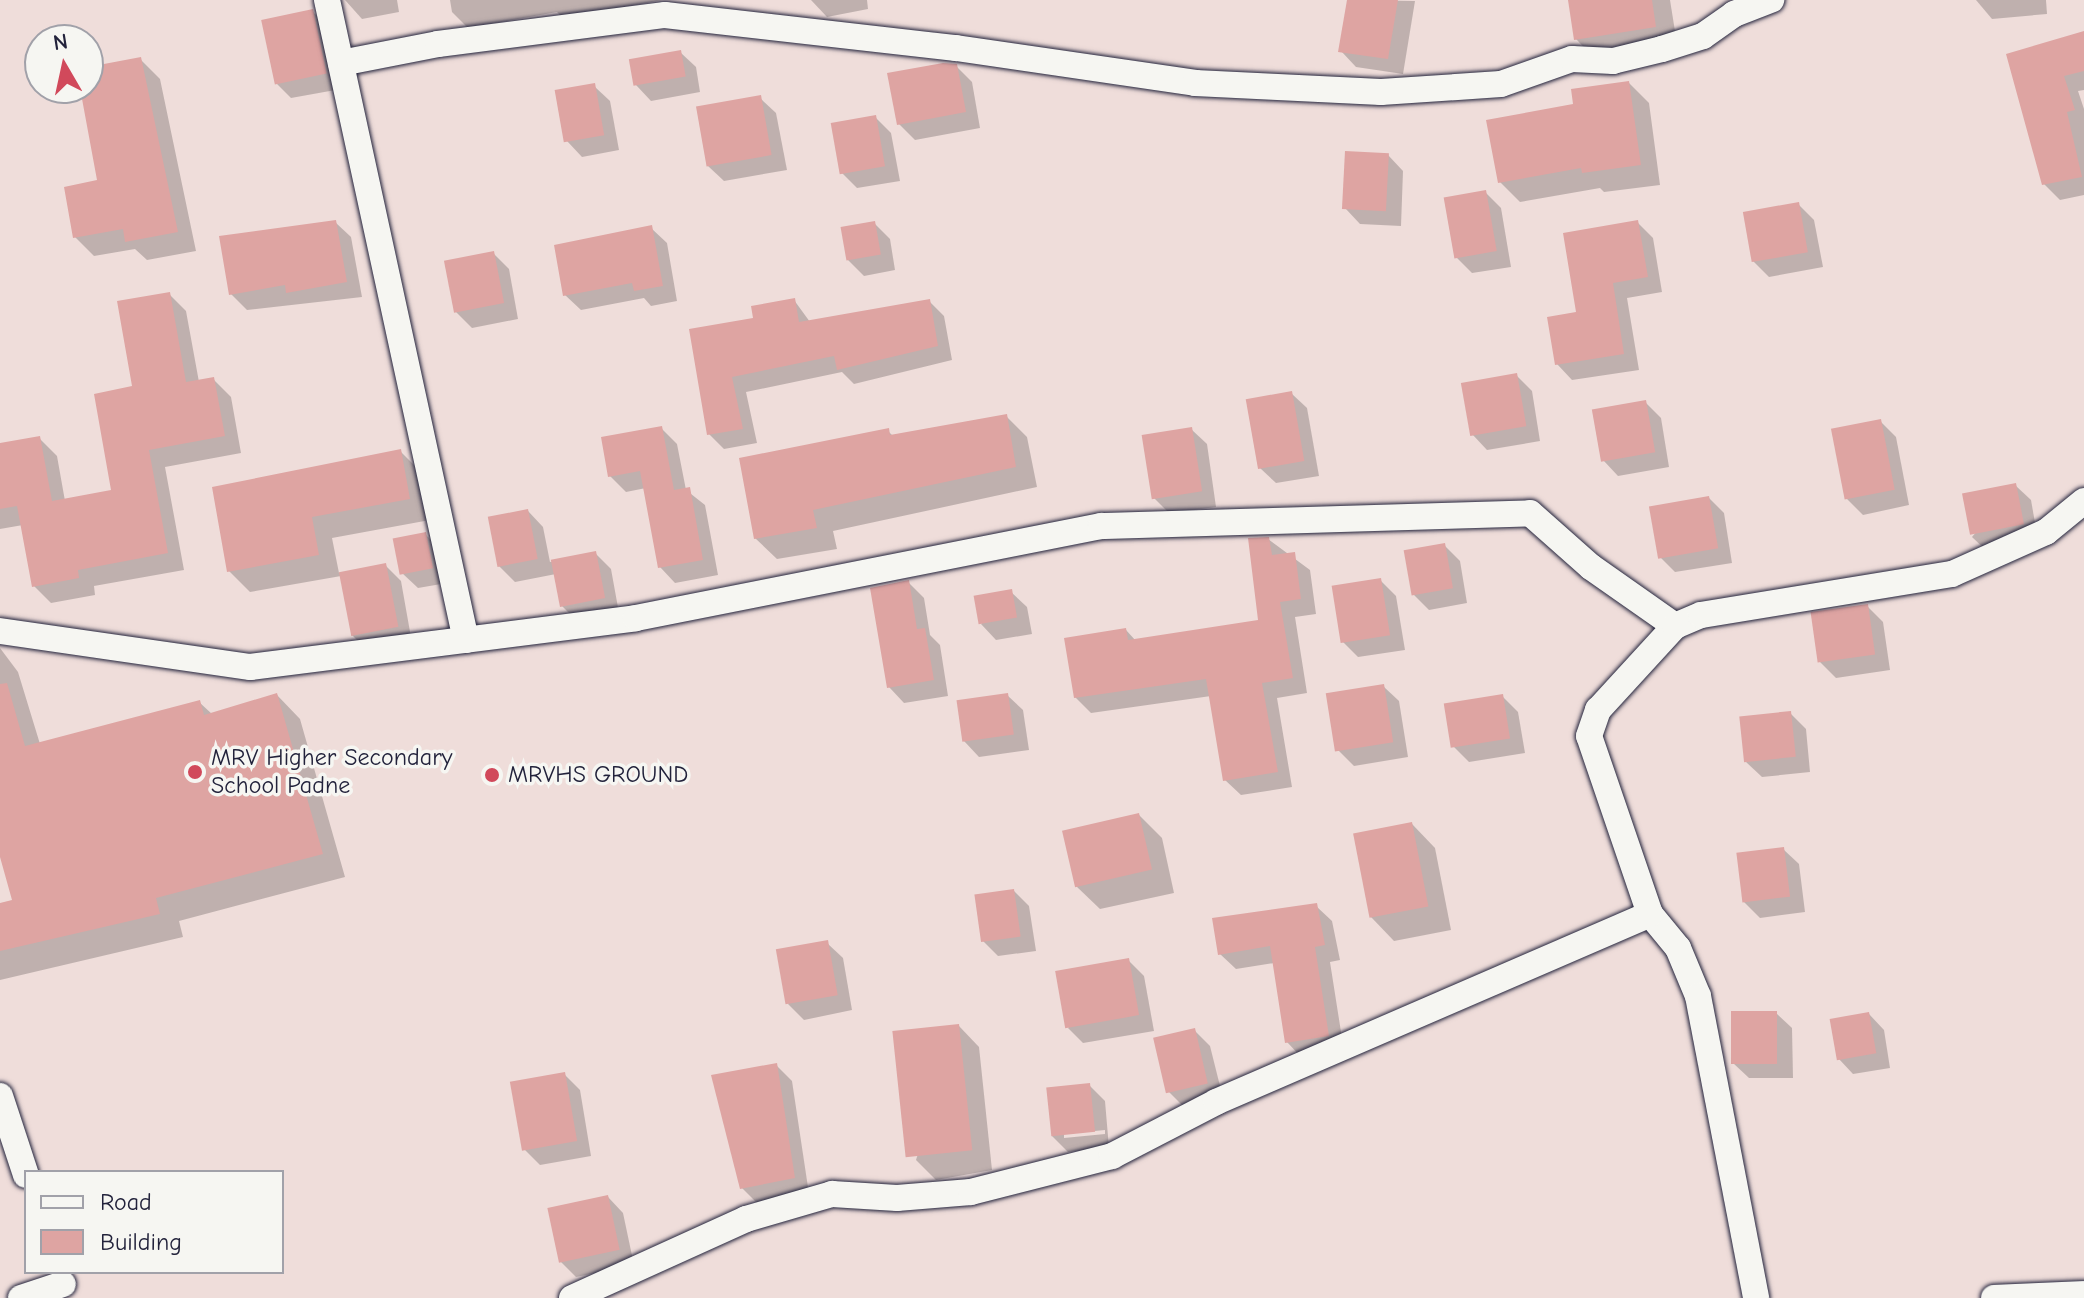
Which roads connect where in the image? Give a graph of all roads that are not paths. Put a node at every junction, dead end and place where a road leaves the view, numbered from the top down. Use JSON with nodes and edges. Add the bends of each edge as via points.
{"nodes":[{"id":1,"x":327,"y":0,"type":"edge"},
{"id":2,"x":1771,"y":0,"type":"edge"},
{"id":3,"x":341,"y":63,"type":"junction"},
{"id":4,"x":2084,"y":501,"type":"edge"},
{"id":5,"x":1675,"y":626,"type":"junction"},
{"id":6,"x":0,"y":631,"type":"edge"},
{"id":7,"x":466,"y":640,"type":"junction"},
{"id":8,"x":1650,"y":914,"type":"junction"},
{"id":9,"x":0,"y":1096,"type":"edge"},
{"id":10,"x":24,"y":1170,"type":"edge"},
{"id":11,"x":65,"y":1285,"type":"edge"},
{"id":12,"x":2084,"y":1294,"type":"edge"},
{"id":13,"x":21,"y":1298,"type":"edge"},
{"id":14,"x":572,"y":1298,"type":"edge"},
{"id":15,"x":1756,"y":1298,"type":"edge"},
{"id":16,"x":1994,"y":1298,"type":"edge"}],
"edges":[{"from":1,"to":3,"type":"street"},
{"from":2,"to":3,"type":"street","via":[[1734,14],[1703,36],[1613,61],[1572,59],[1501,84],[1381,92],[1195,83],[956,48],[665,15],[438,44]]},
{"from":3,"to":7,"type":"street"},
{"from":4,"to":5,"type":"street","via":[[2046,532],[1952,574],[1701,615]]},
{"from":5,"to":7,"type":"street","via":[[1591,567],[1530,513],[1101,526],[636,618]]},
{"from":5,"to":8,"type":"street","via":[[1598,710],[1589,736]]},
{"from":6,"to":7,"type":"street","via":[[250,667]]},
{"from":8,"to":14,"type":"street","via":[[1216,1102],[1112,1156],[971,1192],[897,1198],[832,1194],[746,1219]]},
{"from":8,"to":15,"type":"street","via":[[1678,948],[1698,996]]},
{"from":9,"to":10,"type":"street"},
{"from":11,"to":13,"type":"street"},
{"from":12,"to":16,"type":"street"}]}
